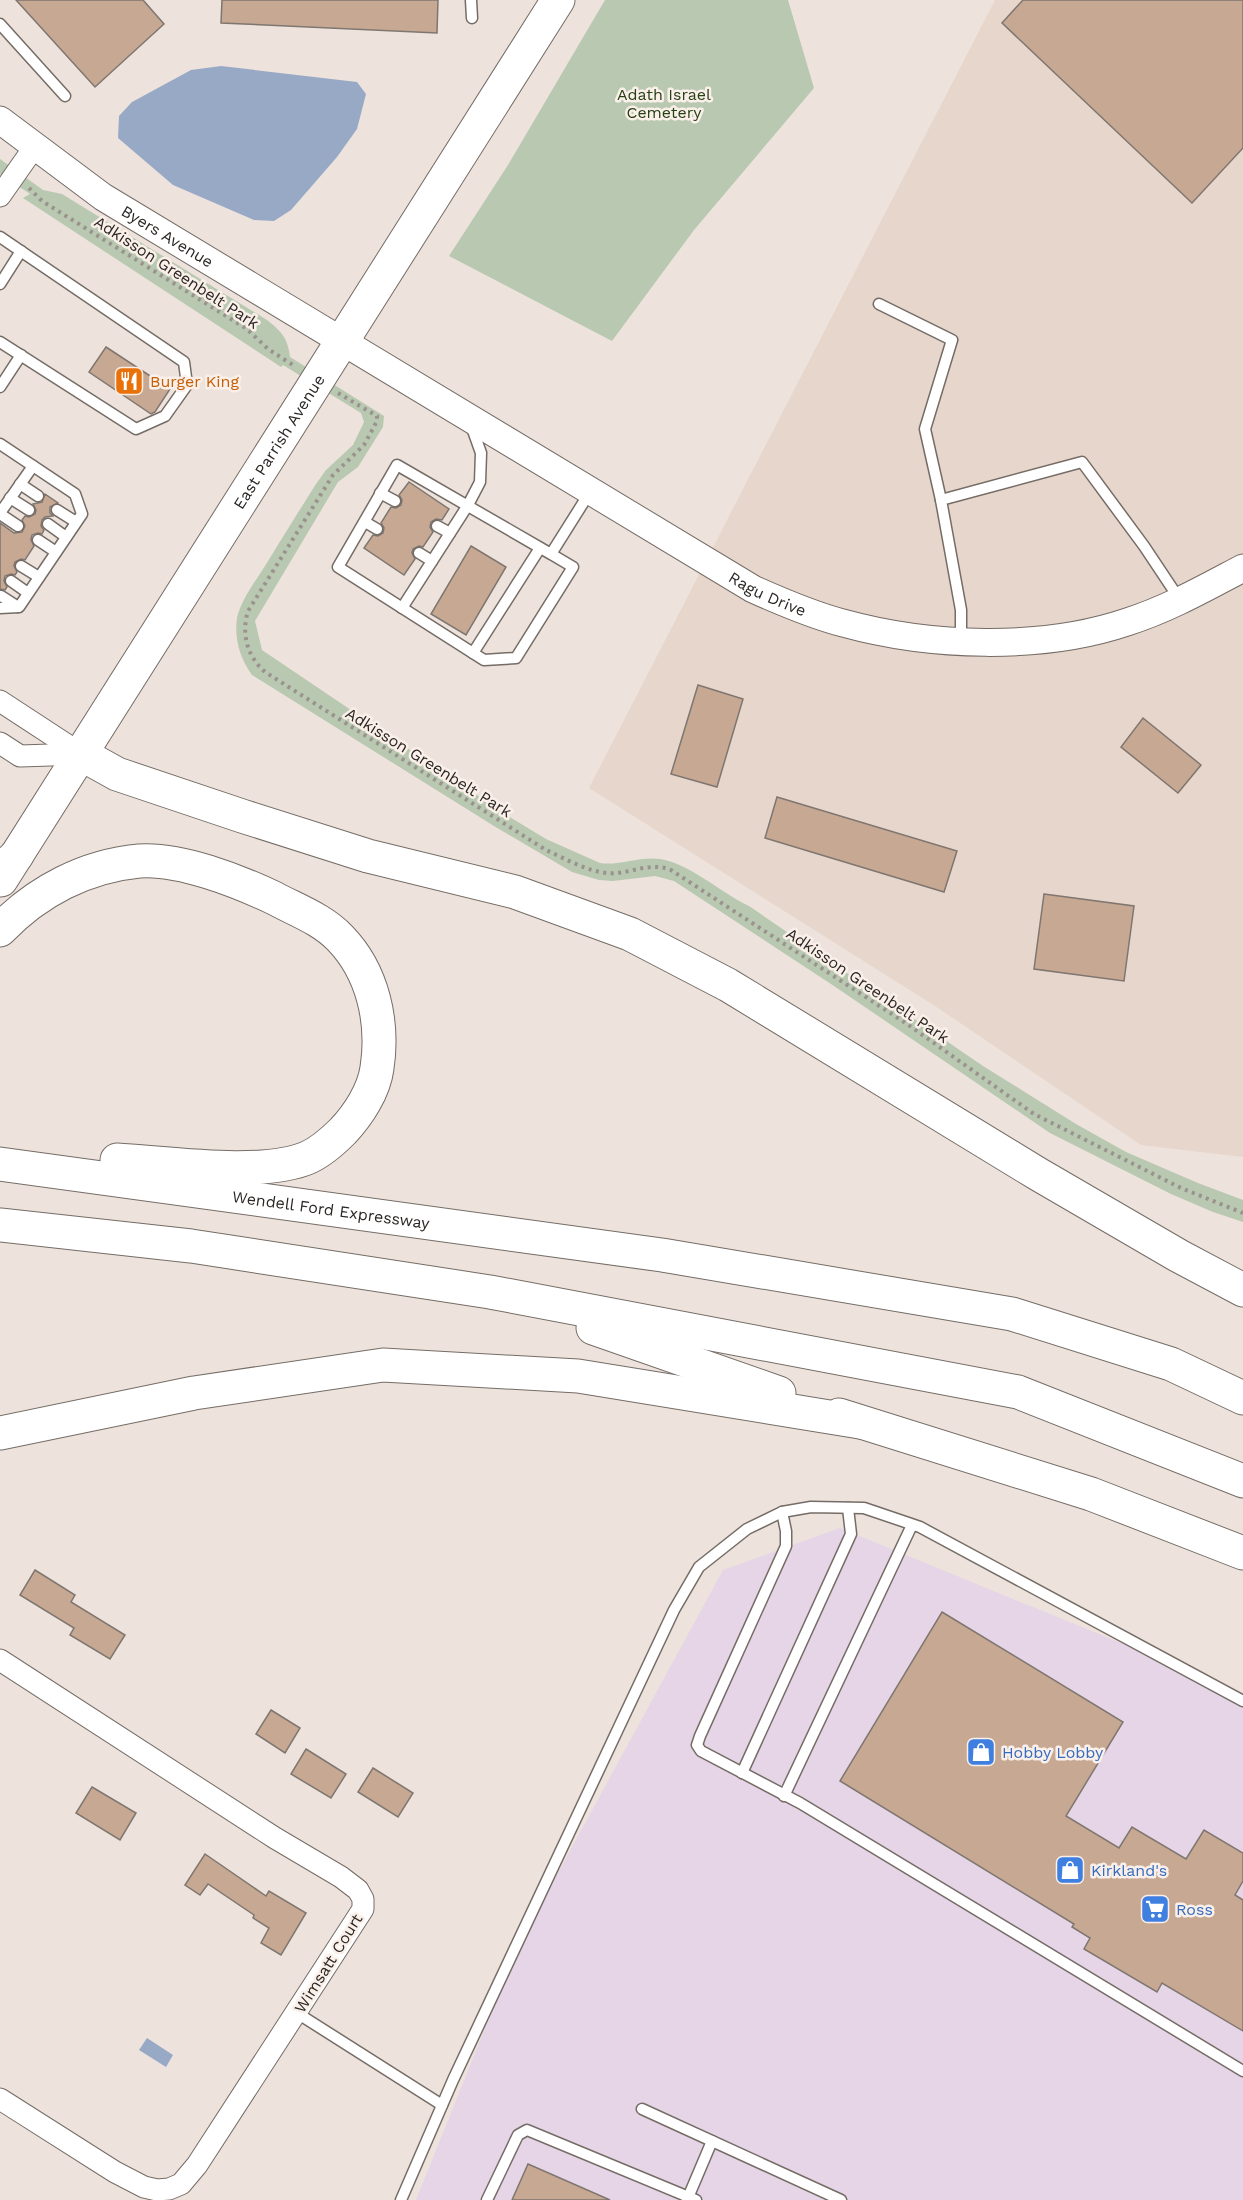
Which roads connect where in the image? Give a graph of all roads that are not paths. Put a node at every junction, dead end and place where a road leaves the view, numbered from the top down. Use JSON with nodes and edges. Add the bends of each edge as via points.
{"nodes":[{"id":1,"x":471,"y":0,"type":"edge"},
{"id":2,"x":558,"y":0,"type":"edge"},
{"id":3,"x":471,"y":18,"type":"dead end"},
{"id":4,"x":0,"y":24,"type":"edge"},
{"id":5,"x":65,"y":96,"type":"dead end"},
{"id":6,"x":0,"y":120,"type":"edge"},
{"id":7,"x":35,"y":147,"type":"junction"},
{"id":8,"x":0,"y":196,"type":"edge"},
{"id":9,"x":0,"y":237,"type":"edge"},
{"id":10,"x":21,"y":251,"type":"junction"},
{"id":11,"x":0,"y":284,"type":"edge"},
{"id":12,"x":879,"y":304,"type":"dead end"},
{"id":13,"x":0,"y":342,"type":"edge"},
{"id":14,"x":342,"y":342,"type":"junction"},
{"id":15,"x":21,"y":355,"type":"junction"},
{"id":16,"x":0,"y":387,"type":"edge"},
{"id":17,"x":469,"y":418,"type":"junction"},
{"id":18,"x":0,"y":444,"type":"edge"},
{"id":19,"x":33,"y":466,"type":"junction"},
{"id":20,"x":20,"y":484,"type":"junction"},
{"id":21,"x":590,"y":491,"type":"junction"},
{"id":22,"x":380,"y":493,"type":"junction"},
{"id":23,"x":38,"y":496,"type":"dead end"},
{"id":24,"x":10,"y":498,"type":"junction"},
{"id":25,"x":941,"y":500,"type":"junction"},
{"id":26,"x":395,"y":501,"type":"dead end"},
{"id":27,"x":468,"y":505,"type":"junction"},
{"id":28,"x":29,"y":510,"type":"dead end"},
{"id":29,"x":57,"y":510,"type":"dead end"},
{"id":30,"x":0,"y":513,"type":"edge"},
{"id":31,"x":76,"y":522,"type":"junction"},
{"id":32,"x":364,"y":522,"type":"junction"},
{"id":33,"x":48,"y":524,"type":"dead end"},
{"id":34,"x":18,"y":526,"type":"dead end"},
{"id":35,"x":437,"y":526,"type":"dead end"},
{"id":36,"x":377,"y":529,"type":"dead end"},
{"id":37,"x":450,"y":533,"type":"junction"},
{"id":38,"x":66,"y":537,"type":"junction"},
{"id":39,"x":38,"y":540,"type":"dead end"},
{"id":40,"x":540,"y":548,"type":"junction"},
{"id":41,"x":56,"y":552,"type":"junction"},
{"id":42,"x":419,"y":553,"type":"dead end"},
{"id":43,"x":551,"y":554,"type":"junction"},
{"id":44,"x":432,"y":561,"type":"junction"},
{"id":45,"x":21,"y":566,"type":"dead end"},
{"id":46,"x":1243,"y":568,"type":"edge"},
{"id":47,"x":39,"y":577,"type":"junction"},
{"id":48,"x":10,"y":581,"type":"dead end"},
{"id":49,"x":28,"y":593,"type":"junction"},
{"id":50,"x":1,"y":596,"type":"edge"},
{"id":51,"x":1180,"y":600,"type":"junction"},
{"id":52,"x":19,"y":607,"type":"junction"},
{"id":53,"x":0,"y":608,"type":"edge"},
{"id":54,"x":402,"y":608,"type":"junction"},
{"id":55,"x":961,"y":641,"type":"junction"},
{"id":56,"x":473,"y":653,"type":"junction"},
{"id":57,"x":0,"y":701,"type":"edge"},
{"id":58,"x":0,"y":743,"type":"edge"},
{"id":59,"x":81,"y":753,"type":"junction"},
{"id":60,"x":9,"y":863,"type":"edge"},
{"id":61,"x":0,"y":882,"type":"edge"},
{"id":62,"x":0,"y":930,"type":"edge"},
{"id":63,"x":0,"y":1153,"type":"edge"},
{"id":64,"x":0,"y":1164,"type":"edge"},
{"id":65,"x":0,"y":1225,"type":"edge"},
{"id":66,"x":1243,"y":1290,"type":"edge"},
{"id":67,"x":490,"y":1292,"type":"junction"},
{"id":68,"x":1243,"y":1398,"type":"edge"},
{"id":69,"x":860,"y":1422,"type":"junction"},
{"id":70,"x":0,"y":1433,"type":"edge"},
{"id":71,"x":1243,"y":1482,"type":"edge"},
{"id":72,"x":848,"y":1508,"type":"junction"},
{"id":73,"x":782,"y":1512,"type":"junction"},
{"id":74,"x":912,"y":1524,"type":"junction"},
{"id":75,"x":1243,"y":1553,"type":"edge"},
{"id":76,"x":0,"y":1660,"type":"edge"},
{"id":77,"x":1243,"y":1701,"type":"edge"},
{"id":78,"x":741,"y":1773,"type":"junction"},
{"id":79,"x":784,"y":1796,"type":"junction"},
{"id":80,"x":297,"y":2013,"type":"junction"},
{"id":81,"x":1243,"y":2071,"type":"edge"},
{"id":82,"x":0,"y":2099,"type":"edge"},
{"id":83,"x":442,"y":2105,"type":"junction"},
{"id":84,"x":642,"y":2109,"type":"dead end"},
{"id":85,"x":712,"y":2141,"type":"junction"},
{"id":86,"x":691,"y":2199,"type":"edge"},
{"id":87,"x":402,"y":2200,"type":"edge"},
{"id":88,"x":487,"y":2200,"type":"edge"},
{"id":89,"x":841,"y":2200,"type":"edge"}],
"edges":[{"from":1,"to":3,"type":"lane"},
{"from":2,"to":14,"type":"main road","name":"East Parrish Avenue"},
{"from":4,"to":5,"type":"lane"},
{"from":6,"to":7,"type":"street","name":"Byers Avenue"},
{"from":7,"to":8,"type":"street"},
{"from":7,"to":14,"type":"street","name":"Byers Avenue","via":[[103,197]]},
{"from":9,"to":10,"type":"lane"},
{"from":10,"to":11,"type":"lane"},
{"from":10,"to":15,"type":"lane","via":[[184,362],[187,385],[165,416],[136,429]]},
{"from":12,"to":25,"type":"lane","via":[[952,340],[925,429]]},
{"from":13,"to":15,"type":"lane"},
{"from":14,"to":17,"type":"street","name":"Ragu Drive"},
{"from":14,"to":59,"type":"main road","name":"East Parrish Avenue"},
{"from":15,"to":16,"type":"lane"},
{"from":17,"to":21,"type":"street","name":"Ragu Drive"},
{"from":17,"to":27,"type":"lane","via":[[481,453],[480,482]]},
{"from":18,"to":19,"type":"lane"},
{"from":19,"to":20,"type":"lane"},
{"from":19,"to":31,"type":"lane","via":[[75,494],[82,514]]},
{"from":20,"to":23,"type":"lane"},
{"from":20,"to":24,"type":"lane"},
{"from":21,"to":43,"type":"lane"},
{"from":21,"to":55,"type":"street","name":"Ragu Drive","via":[[753,589],[797,608],[889,634]]},
{"from":22,"to":26,"type":"lane"},
{"from":22,"to":27,"type":"lane","via":[[396,465]]},
{"from":22,"to":32,"type":"lane"},
{"from":24,"to":28,"type":"lane"},
{"from":24,"to":30,"type":"lane"},
{"from":25,"to":51,"type":"lane","via":[[1083,462]]},
{"from":25,"to":55,"type":"lane","via":[[961,610]]},
{"from":27,"to":37,"type":"lane"},
{"from":27,"to":40,"type":"lane"},
{"from":29,"to":31,"type":"lane"},
{"from":30,"to":34,"type":"lane"},
{"from":31,"to":38,"type":"lane"},
{"from":32,"to":36,"type":"lane"},
{"from":32,"to":54,"type":"lane","via":[[338,567]]},
{"from":33,"to":38,"type":"lane"},
{"from":35,"to":37,"type":"lane"},
{"from":37,"to":44,"type":"lane"},
{"from":38,"to":41,"type":"lane"},
{"from":39,"to":41,"type":"lane"},
{"from":40,"to":43,"type":"lane"},
{"from":40,"to":56,"type":"lane"},
{"from":41,"to":47,"type":"lane"},
{"from":42,"to":44,"type":"lane"},
{"from":43,"to":56,"type":"lane","via":[[573,567],[516,658],[484,660]]},
{"from":44,"to":54,"type":"lane"},
{"from":45,"to":47,"type":"lane"},
{"from":46,"to":51,"type":"street","name":"Ragu Drive"},
{"from":47,"to":49,"type":"lane"},
{"from":48,"to":49,"type":"lane"},
{"from":49,"to":52,"type":"lane"},
{"from":50,"to":52,"type":"lane"},
{"from":51,"to":55,"type":"street","name":"Ragu Drive","via":[[1125,623],[1080,634],[1033,640]]},
{"from":52,"to":53,"type":"lane"},
{"from":54,"to":56,"type":"lane"},
{"from":57,"to":59,"type":"street"},
{"from":58,"to":59,"type":"street","via":[[20,756]]},
{"from":59,"to":60,"type":"main road","name":"East Parrish Avenue"},
{"from":59,"to":66,"type":"main road","via":[[117,774],[242,816],[368,856],[515,892],[630,933],[728,985],[1038,1174]]},
{"from":60,"to":61,"type":"main road","name":"East Parrish Avenue"},
{"from":62,"to":63,"type":"main road","via":[[44,893],[77,875],[141,861],[220,875],[319,921],[340,937],[363,969],[376,1004],[378,1044],[377,1070],[363,1103],[330,1144],[306,1158],[270,1167],[226,1167]]},
{"from":64,"to":68,"type":"main road","name":"Wendell Ford Expressway","via":[[662,1256],[1012,1314],[1171,1364]]},
{"from":65,"to":67,"type":"main road","via":[[191,1246]]},
{"from":67,"to":69,"type":"main road"},
{"from":67,"to":71,"type":"main road","via":[[1018,1392]]},
{"from":69,"to":70,"type":"main road","via":[[578,1376],[383,1365],[194,1393]]},
{"from":69,"to":75,"type":"main road","via":[[1091,1494]]},
{"from":72,"to":73,"type":"lane","via":[[811,1507]]},
{"from":72,"to":74,"type":"lane","via":[[864,1508]]},
{"from":72,"to":78,"type":"lane","via":[[851,1534]]},
{"from":73,"to":78,"type":"lane","via":[[786,1546],[697,1745]]},
{"from":73,"to":83,"type":"lane","via":[[747,1529],[699,1567],[674,1610]]},
{"from":74,"to":77,"type":"lane"},
{"from":74,"to":79,"type":"lane"},
{"from":76,"to":80,"type":"street","name":"Wimsatt Court","via":[[358,1890],[363,1899],[358,1920]]},
{"from":78,"to":79,"type":"lane"},
{"from":79,"to":81,"type":"lane"},
{"from":80,"to":82,"type":"street","name":"Wimsatt Court","via":[[197,2165],[180,2184],[169,2189],[144,2187],[115,2172]]},
{"from":80,"to":83,"type":"lane"},
{"from":83,"to":87,"type":"lane"},
{"from":84,"to":85,"type":"lane"},
{"from":85,"to":86,"type":"lane"},
{"from":85,"to":89,"type":"lane"},
{"from":86,"to":88,"type":"lane","via":[[527,2130],[518,2135]]}]}
